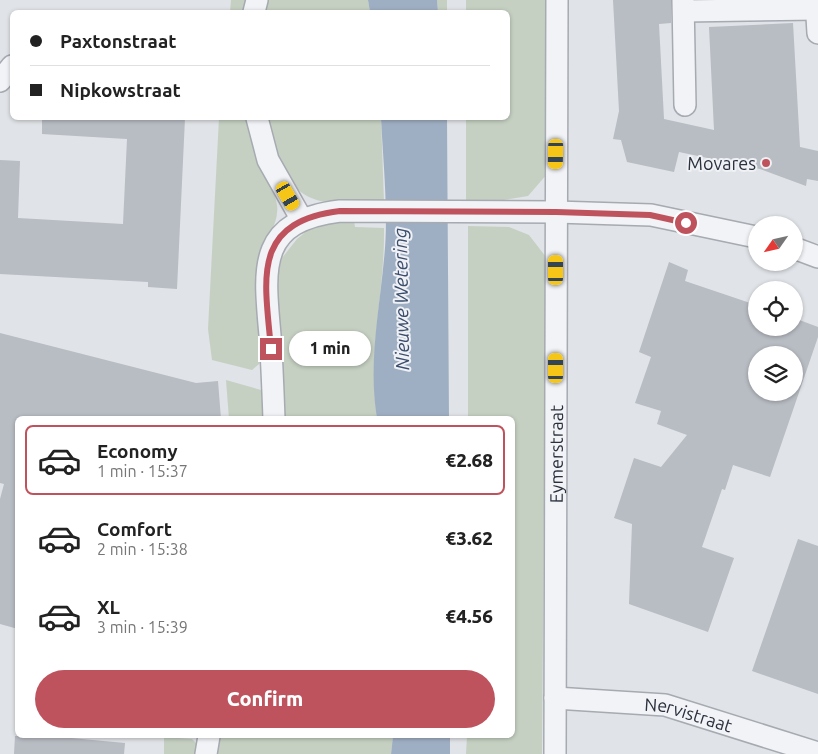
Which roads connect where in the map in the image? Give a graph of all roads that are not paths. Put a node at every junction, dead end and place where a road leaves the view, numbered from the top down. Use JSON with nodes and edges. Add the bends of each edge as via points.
{"nodes":[{"id":1,"x":557,"y":0,"type":"edge"},
{"id":2,"x":816,"y":5,"type":"edge"},
{"id":3,"x":684,"y":6,"type":"edge"},
{"id":4,"x":818,"y":33,"type":"edge"},
{"id":5,"x":685,"y":105,"type":"dead end"},
{"id":6,"x":258,"y":120,"type":"edge"},
{"id":7,"x":556,"y":212,"type":"junction"},
{"id":8,"x":302,"y":220,"type":"junction"},
{"id":9,"x":748,"y":235,"type":"edge"},
{"id":10,"x":803,"y":251,"type":"edge"},
{"id":11,"x":818,"y":257,"type":"edge"},
{"id":12,"x":274,"y":416,"type":"edge"},
{"id":13,"x":555,"y":698,"type":"junction"},
{"id":14,"x":209,"y":738,"type":"edge"},
{"id":15,"x":818,"y":753,"type":"edge"},
{"id":16,"x":206,"y":754,"type":"edge"},
{"id":17,"x":554,"y":754,"type":"edge"}],
"edges":[{"from":1,"to":7,"type":"street","name":"Eymerstraat"},
{"from":2,"to":3,"type":"street"},
{"from":2,"to":4,"type":"street"},
{"from":3,"to":5,"type":"street"},
{"from":6,"to":8,"type":"street","via":[[268,160]]},
{"from":7,"to":8,"type":"street","via":[[359,211],[327,213]]},
{"from":7,"to":9,"type":"street","via":[[650,215]]},
{"from":7,"to":13,"type":"street","name":"Eymerstraat"},
{"from":8,"to":12,"type":"street","via":[[278,239],[267,265]]},
{"from":10,"to":11,"type":"street"},
{"from":13,"to":15,"type":"street","name":"Nervistraat","via":[[665,705]]},
{"from":13,"to":17,"type":"street","name":"Eymerstraat"},
{"from":14,"to":16,"type":"street"}]}
